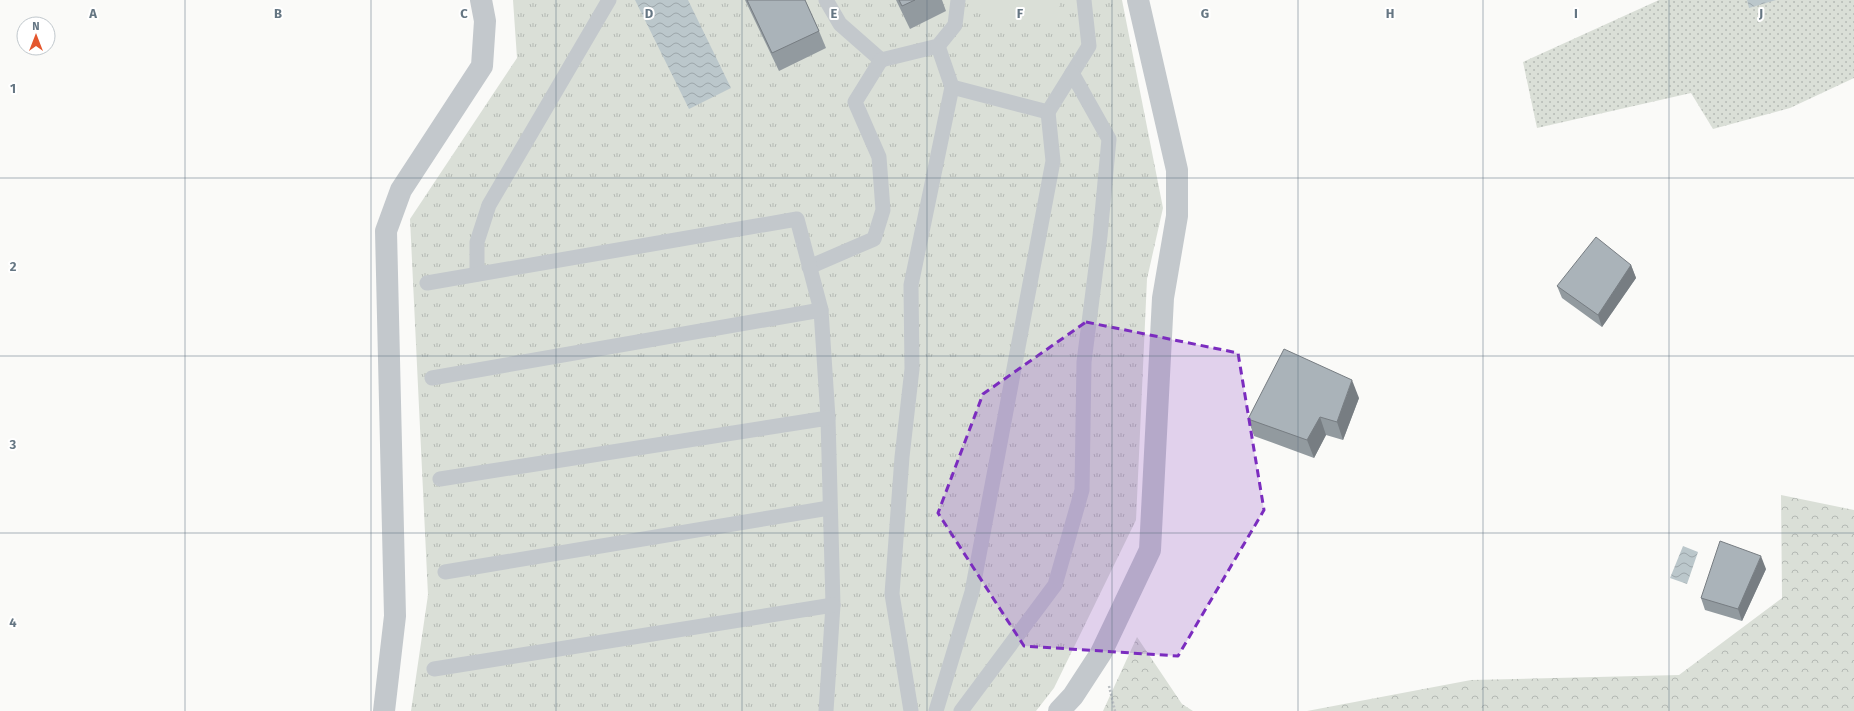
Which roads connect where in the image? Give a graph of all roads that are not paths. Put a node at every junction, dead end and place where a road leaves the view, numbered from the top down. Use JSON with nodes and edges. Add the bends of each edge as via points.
{"nodes":[{"id":1,"x":482,"y":0,"type":"edge"},
{"id":2,"x":609,"y":0,"type":"edge"},
{"id":3,"x":826,"y":0,"type":"edge"},
{"id":4,"x":958,"y":0,"type":"edge"},
{"id":5,"x":1084,"y":0,"type":"edge"},
{"id":6,"x":1138,"y":0,"type":"edge"},
{"id":7,"x":938,"y":46,"type":"junction"},
{"id":8,"x":881,"y":60,"type":"junction"},
{"id":9,"x":1072,"y":73,"type":"junction"},
{"id":10,"x":952,"y":87,"type":"junction"},
{"id":11,"x":1048,"y":112,"type":"junction"},
{"id":12,"x":809,"y":267,"type":"junction"},
{"id":13,"x":477,"y":274,"type":"junction"},
{"id":14,"x":427,"y":282,"type":"dead end"},
{"id":15,"x":821,"y":310,"type":"junction"},
{"id":16,"x":432,"y":378,"type":"dead end"},
{"id":17,"x":828,"y":418,"type":"junction"},
{"id":18,"x":440,"y":479,"type":"dead end"},
{"id":19,"x":829,"y":508,"type":"junction"},
{"id":20,"x":445,"y":572,"type":"dead end"},
{"id":21,"x":833,"y":605,"type":"junction"},
{"id":22,"x":434,"y":669,"type":"dead end"},
{"id":23,"x":384,"y":711,"type":"edge"},
{"id":24,"x":826,"y":711,"type":"edge"},
{"id":25,"x":911,"y":711,"type":"edge"},
{"id":26,"x":936,"y":711,"type":"edge"},
{"id":27,"x":961,"y":711,"type":"edge"},
{"id":28,"x":1059,"y":711,"type":"edge"}],
"edges":[{"from":1,"to":23,"type":"street","via":[[485,21],[482,66],[401,190],[386,231],[395,616]]},
{"from":2,"to":13,"type":"lane","via":[[489,205],[478,242]]},
{"from":3,"to":8,"type":"lane","via":[[840,24]]},
{"from":4,"to":7,"type":"lane","via":[[955,25]]},
{"from":5,"to":9,"type":"lane","via":[[1089,46]]},
{"from":6,"to":28,"type":"street","via":[[1177,170],[1177,216],[1163,298],[1150,550],[1101,652],[1073,696]]},
{"from":7,"to":8,"type":"lane"},
{"from":7,"to":10,"type":"lane"},
{"from":8,"to":12,"type":"lane","via":[[855,102],[879,157],[883,210],[874,239]]},
{"from":9,"to":11,"type":"lane"},
{"from":9,"to":27,"type":"lane","via":[[1109,139],[1084,362],[1082,490],[1055,585]]},
{"from":10,"to":11,"type":"lane"},
{"from":10,"to":25,"type":"lane","via":[[911,285],[912,369],[902,457],[892,594]]},
{"from":11,"to":26,"type":"lane","via":[[1052,168],[972,592]]},
{"from":12,"to":13,"type":"lane","via":[[797,219]]},
{"from":12,"to":15,"type":"lane"},
{"from":13,"to":14,"type":"lane"},
{"from":15,"to":16,"type":"lane"},
{"from":15,"to":17,"type":"lane"},
{"from":17,"to":18,"type":"lane"},
{"from":17,"to":19,"type":"lane"},
{"from":19,"to":20,"type":"lane"},
{"from":19,"to":21,"type":"lane"},
{"from":21,"to":22,"type":"lane"},
{"from":21,"to":24,"type":"lane"}]}
